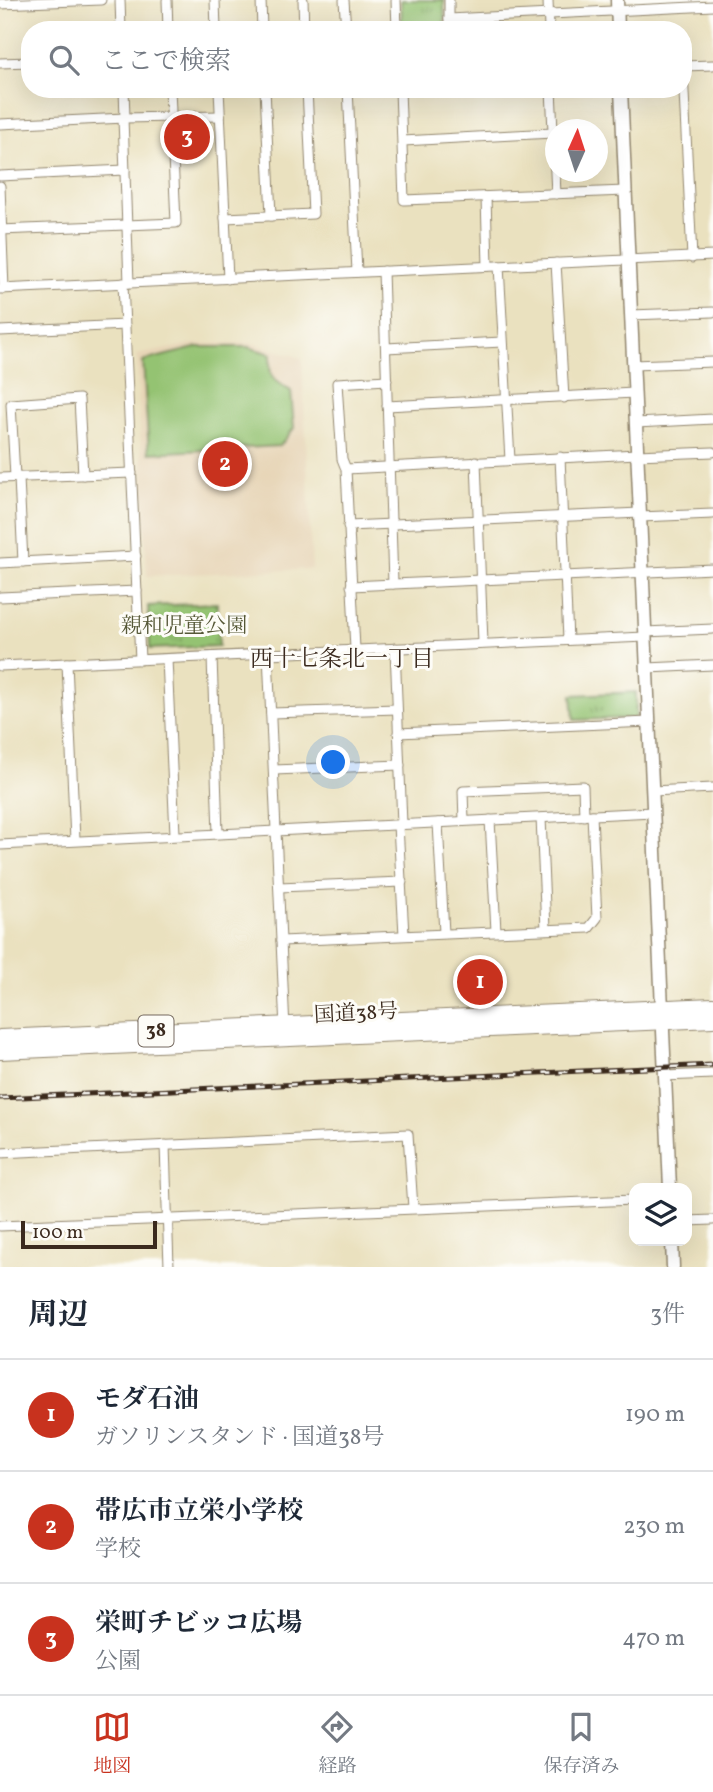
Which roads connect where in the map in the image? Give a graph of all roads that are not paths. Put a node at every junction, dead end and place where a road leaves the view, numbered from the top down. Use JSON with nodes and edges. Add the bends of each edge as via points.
{"nodes":[{"id":1,"x":100,"y":0,"type":"edge"},
{"id":2,"x":120,"y":0,"type":"edge"},
{"id":3,"x":167,"y":0,"type":"edge"},
{"id":4,"x":215,"y":0,"type":"edge"},
{"id":5,"x":261,"y":0,"type":"edge"},
{"id":6,"x":303,"y":0,"type":"edge"},
{"id":7,"x":344,"y":0,"type":"edge"},
{"id":8,"x":396,"y":0,"type":"edge"},
{"id":9,"x":449,"y":0,"type":"edge"},
{"id":10,"x":548,"y":0,"type":"edge"},
{"id":11,"x":689,"y":3,"type":"edge"},
{"id":12,"x":0,"y":4,"type":"edge"},
{"id":13,"x":617,"y":5,"type":"edge"},
{"id":14,"x":713,"y":6,"type":"edge"},
{"id":15,"x":548,"y":13,"type":"junction"},
{"id":16,"x":449,"y":19,"type":"joint"},
{"id":17,"x":121,"y":21,"type":"edge"},
{"id":18,"x":168,"y":21,"type":"edge"},
{"id":19,"x":216,"y":21,"type":"edge"},
{"id":20,"x":262,"y":21,"type":"edge"},
{"id":21,"x":304,"y":21,"type":"edge"},
{"id":22,"x":345,"y":21,"type":"edge"},
{"id":23,"x":397,"y":21,"type":"edge"},
{"id":24,"x":548,"y":21,"type":"edge"},
{"id":25,"x":21,"y":62,"type":"edge"},
{"id":26,"x":0,"y":63,"type":"edge"},
{"id":27,"x":713,"y":65,"type":"edge"},
{"id":28,"x":692,"y":68,"type":"edge"},
{"id":29,"x":124,"y":98,"type":"edge"},
{"id":30,"x":171,"y":98,"type":"edge"},
{"id":31,"x":219,"y":98,"type":"edge"},
{"id":32,"x":265,"y":98,"type":"edge"},
{"id":33,"x":307,"y":98,"type":"edge"},
{"id":34,"x":348,"y":98,"type":"edge"},
{"id":35,"x":401,"y":98,"type":"edge"},
{"id":36,"x":551,"y":98,"type":"edge"},
{"id":37,"x":621,"y":98,"type":"edge"},
{"id":38,"x":684,"y":98,"type":"edge"},
{"id":39,"x":220,"y":116,"type":"junction"},
{"id":40,"x":172,"y":117,"type":"junction"},
{"id":41,"x":124,"y":118,"type":"junction"},
{"id":42,"x":552,"y":119,"type":"edge"},
{"id":43,"x":0,"y":124,"type":"edge"},
{"id":44,"x":545,"y":133,"type":"edge"},
{"id":45,"x":403,"y":141,"type":"junction"},
{"id":46,"x":125,"y":170,"type":"junction"},
{"id":47,"x":0,"y":176,"type":"edge"},
{"id":48,"x":555,"y":182,"type":"edge"},
{"id":49,"x":0,"y":186,"type":"edge"},
{"id":50,"x":625,"y":191,"type":"junction"},
{"id":51,"x":556,"y":194,"type":"junction"},
{"id":52,"x":486,"y":197,"type":"junction"},
{"id":53,"x":271,"y":216,"type":"junction"},
{"id":54,"x":225,"y":218,"type":"junction"},
{"id":55,"x":127,"y":225,"type":"junction"},
{"id":56,"x":1,"y":230,"type":"edge"},
{"id":57,"x":713,"y":256,"type":"edge"},
{"id":58,"x":692,"y":258,"type":"junction"},
{"id":59,"x":628,"y":260,"type":"junction"},
{"id":60,"x":556,"y":263,"type":"junction"},
{"id":61,"x":499,"y":266,"type":"junction"},
{"id":62,"x":488,"y":267,"type":"junction"},
{"id":63,"x":383,"y":271,"type":"junction"},
{"id":64,"x":357,"y":272,"type":"junction"},
{"id":65,"x":228,"y":279,"type":"junction"},
{"id":66,"x":126,"y":283,"type":"junction"},
{"id":67,"x":2,"y":289,"type":"edge"},
{"id":68,"x":713,"y":312,"type":"edge"},
{"id":69,"x":631,"y":315,"type":"junction"},
{"id":70,"x":125,"y":325,"type":"junction"},
{"id":71,"x":0,"y":331,"type":"edge"},
{"id":72,"x":502,"y":342,"type":"junction"},
{"id":73,"x":386,"y":348,"type":"junction"},
{"id":74,"x":713,"y":362,"type":"edge"},
{"id":75,"x":633,"y":365,"type":"junction"},
{"id":76,"x":387,"y":380,"type":"junction"},
{"id":77,"x":634,"y":393,"type":"junction"},
{"id":78,"x":564,"y":398,"type":"junction"},
{"id":79,"x":506,"y":401,"type":"junction"},
{"id":80,"x":387,"y":406,"type":"junction"},
{"id":81,"x":713,"y":419,"type":"edge"},
{"id":82,"x":636,"y":423,"type":"junction"},
{"id":83,"x":713,"y":452,"type":"edge"},
{"id":84,"x":637,"y":454,"type":"junction"},
{"id":85,"x":560,"y":457,"type":"junction"},
{"id":86,"x":510,"y":460,"type":"junction"},
{"id":87,"x":476,"y":461,"type":"junction"},
{"id":88,"x":388,"y":466,"type":"junction"},
{"id":89,"x":346,"y":469,"type":"junction"},
{"id":90,"x":132,"y":474,"type":"junction"},
{"id":91,"x":83,"y":475,"type":"junction"},
{"id":92,"x":0,"y":478,"type":"edge"},
{"id":93,"x":17,"y":478,"type":"junction"},
{"id":94,"x":713,"y":514,"type":"edge"},
{"id":95,"x":640,"y":515,"type":"junction"},
{"id":96,"x":563,"y":516,"type":"junction"},
{"id":97,"x":478,"y":520,"type":"junction"},
{"id":98,"x":389,"y":524,"type":"junction"},
{"id":99,"x":348,"y":526,"type":"junction"},
{"id":100,"x":136,"y":556,"type":"junction"},
{"id":101,"x":23,"y":562,"type":"junction"},
{"id":102,"x":0,"y":563,"type":"edge"},
{"id":103,"x":713,"y":569,"type":"edge"},
{"id":104,"x":642,"y":573,"type":"junction"},
{"id":105,"x":565,"y":575,"type":"junction"},
{"id":106,"x":481,"y":579,"type":"junction"},
{"id":107,"x":393,"y":584,"type":"junction"},
{"id":108,"x":351,"y":586,"type":"junction"},
{"id":109,"x":137,"y":591,"type":"junction"},
{"id":110,"x":0,"y":597,"type":"edge"},
{"id":111,"x":713,"y":629,"type":"edge"},
{"id":112,"x":645,"y":634,"type":"junction"},
{"id":113,"x":568,"y":639,"type":"junction"},
{"id":114,"x":483,"y":643,"type":"junction"},
{"id":115,"x":395,"y":648,"type":"junction"},
{"id":116,"x":355,"y":649,"type":"junction"},
{"id":117,"x":268,"y":654,"type":"junction"},
{"id":118,"x":212,"y":656,"type":"junction"},
{"id":119,"x":167,"y":659,"type":"junction"},
{"id":120,"x":140,"y":660,"type":"junction"},
{"id":121,"x":67,"y":663,"type":"junction"},
{"id":122,"x":713,"y":665,"type":"edge"},
{"id":123,"x":0,"y":666,"type":"edge"},
{"id":124,"x":647,"y":667,"type":"junction"},
{"id":125,"x":397,"y":709,"type":"junction"},
{"id":126,"x":271,"y":713,"type":"junction"},
{"id":127,"x":649,"y":722,"type":"junction"},
{"id":128,"x":398,"y":733,"type":"junction"},
{"id":129,"x":400,"y":765,"type":"junction"},
{"id":130,"x":274,"y":770,"type":"junction"},
{"id":131,"x":713,"y":788,"type":"edge"},
{"id":132,"x":652,"y":791,"type":"junction"},
{"id":133,"x":653,"y":812,"type":"junction"},
{"id":134,"x":588,"y":816,"type":"junction"},
{"id":135,"x":541,"y":818,"type":"junction"},
{"id":136,"x":490,"y":820,"type":"junction"},
{"id":137,"x":464,"y":821,"type":"junction"},
{"id":138,"x":438,"y":823,"type":"junction"},
{"id":139,"x":400,"y":825,"type":"junction"},
{"id":140,"x":275,"y":831,"type":"junction"},
{"id":141,"x":218,"y":833,"type":"junction"},
{"id":142,"x":175,"y":834,"type":"junction"},
{"id":143,"x":75,"y":840,"type":"junction"},
{"id":144,"x":0,"y":845,"type":"edge"},
{"id":145,"x":401,"y":882,"type":"junction"},
{"id":146,"x":279,"y":887,"type":"junction"},
{"id":147,"x":546,"y":929,"type":"junction"},
{"id":148,"x":496,"y":931,"type":"junction"},
{"id":149,"x":444,"y":933,"type":"junction"},
{"id":150,"x":404,"y":935,"type":"junction"},
{"id":151,"x":281,"y":941,"type":"junction"},
{"id":152,"x":713,"y":1006,"type":"edge"},
{"id":153,"x":662,"y":1014,"type":"junction"},
{"id":154,"x":713,"y":1019,"type":"edge"},
{"id":155,"x":286,"y":1032,"type":"junction"},
{"id":156,"x":0,"y":1038,"type":"edge"},
{"id":157,"x":0,"y":1051,"type":"edge"},
{"id":158,"x":713,"y":1074,"type":"edge"},
{"id":159,"x":664,"y":1076,"type":"junction"},
{"id":160,"x":165,"y":1145,"type":"junction"},
{"id":161,"x":0,"y":1153,"type":"edge"},
{"id":162,"x":670,"y":1183,"type":"edge"},
{"id":163,"x":629,"y":1200,"type":"edge"},
{"id":164,"x":413,"y":1208,"type":"junction"},
{"id":165,"x":167,"y":1219,"type":"junction"},
{"id":166,"x":692,"y":1220,"type":"edge"},
{"id":167,"x":713,"y":1220,"type":"edge"},
{"id":168,"x":0,"y":1226,"type":"edge"},
{"id":169,"x":672,"y":1246,"type":"edge"},
{"id":170,"x":169,"y":1267,"type":"edge"},
{"id":171,"x":673,"y":1267,"type":"edge"}],
"edges":[{"from":1,"to":12,"type":"street"},
{"from":2,"to":17,"type":"street"},
{"from":3,"to":18,"type":"street"},
{"from":4,"to":19,"type":"street"},
{"from":5,"to":20,"type":"street"},
{"from":6,"to":21,"type":"street"},
{"from":7,"to":22,"type":"street"},
{"from":8,"to":23,"type":"street"},
{"from":9,"to":16,"type":"street"},
{"from":10,"to":15,"type":"street"},
{"from":11,"to":13,"type":"street"},
{"from":11,"to":14,"type":"street"},
{"from":13,"to":15,"type":"street"},
{"from":15,"to":16,"type":"street"},
{"from":15,"to":24,"type":"street"},
{"from":25,"to":26,"type":"street"},
{"from":27,"to":28,"type":"street"},
{"from":29,"to":41,"type":"street"},
{"from":30,"to":40,"type":"street"},
{"from":31,"to":39,"type":"street"},
{"from":32,"to":53,"type":"street"},
{"from":33,"to":53,"type":"street","via":[[313,214]]},
{"from":34,"to":64,"type":"street"},
{"from":35,"to":45,"type":"street"},
{"from":36,"to":42,"type":"street"},
{"from":37,"to":50,"type":"street"},
{"from":38,"to":58,"type":"street"},
{"from":39,"to":40,"type":"street"},
{"from":39,"to":54,"type":"street"},
{"from":40,"to":41,"type":"street"},
{"from":40,"to":55,"type":"street","via":[[176,222]]},
{"from":41,"to":43,"type":"street"},
{"from":41,"to":46,"type":"street"},
{"from":44,"to":45,"type":"street"},
{"from":45,"to":52,"type":"street","via":[[404,200]]},
{"from":46,"to":47,"type":"street"},
{"from":46,"to":55,"type":"street"},
{"from":48,"to":51,"type":"street"},
{"from":49,"to":56,"type":"street"},
{"from":50,"to":51,"type":"street"},
{"from":50,"to":59,"type":"street"},
{"from":51,"to":52,"type":"street"},
{"from":52,"to":62,"type":"street"},
{"from":53,"to":54,"type":"street"},
{"from":54,"to":65,"type":"street"},
{"from":55,"to":56,"type":"street"},
{"from":55,"to":66,"type":"street"},
{"from":56,"to":67,"type":"street"},
{"from":57,"to":58,"type":"street"},
{"from":58,"to":59,"type":"street"},
{"from":59,"to":60,"type":"street"},
{"from":59,"to":69,"type":"street"},
{"from":60,"to":61,"type":"street"},
{"from":60,"to":78,"type":"street"},
{"from":61,"to":62,"type":"street"},
{"from":61,"to":72,"type":"street"},
{"from":62,"to":63,"type":"street"},
{"from":63,"to":64,"type":"street"},
{"from":63,"to":73,"type":"street"},
{"from":64,"to":65,"type":"street"},
{"from":65,"to":66,"type":"street"},
{"from":66,"to":67,"type":"street"},
{"from":66,"to":70,"type":"street"},
{"from":68,"to":69,"type":"street"},
{"from":69,"to":75,"type":"street"},
{"from":70,"to":71,"type":"street"},
{"from":70,"to":90,"type":"street"},
{"from":72,"to":73,"type":"street"},
{"from":72,"to":79,"type":"street"},
{"from":73,"to":76,"type":"street"},
{"from":74,"to":75,"type":"street"},
{"from":75,"to":77,"type":"street"},
{"from":76,"to":80,"type":"street"},
{"from":76,"to":89,"type":"street","via":[[337,383]]},
{"from":77,"to":78,"type":"street"},
{"from":77,"to":82,"type":"street"},
{"from":78,"to":79,"type":"street"},
{"from":79,"to":80,"type":"street"},
{"from":79,"to":86,"type":"street"},
{"from":80,"to":88,"type":"street"},
{"from":81,"to":82,"type":"street"},
{"from":82,"to":84,"type":"street"},
{"from":83,"to":84,"type":"street"},
{"from":84,"to":85,"type":"street"},
{"from":84,"to":95,"type":"street"},
{"from":85,"to":86,"type":"street"},
{"from":85,"to":96,"type":"street"},
{"from":86,"to":87,"type":"street"},
{"from":87,"to":88,"type":"street"},
{"from":87,"to":97,"type":"street"},
{"from":88,"to":89,"type":"street"},
{"from":88,"to":98,"type":"street"},
{"from":89,"to":99,"type":"street"},
{"from":90,"to":91,"type":"street"},
{"from":90,"to":100,"type":"street"},
{"from":91,"to":93,"type":"street"},
{"from":91,"to":93,"type":"street","via":[[79,399],[11,404]]},
{"from":92,"to":93,"type":"street"},
{"from":93,"to":101,"type":"street"},
{"from":94,"to":95,"type":"street"},
{"from":95,"to":96,"type":"street"},
{"from":95,"to":104,"type":"street"},
{"from":96,"to":97,"type":"street"},
{"from":96,"to":105,"type":"street"},
{"from":97,"to":98,"type":"street"},
{"from":97,"to":106,"type":"street"},
{"from":98,"to":99,"type":"street"},
{"from":98,"to":107,"type":"street"},
{"from":99,"to":108,"type":"street"},
{"from":100,"to":101,"type":"street"},
{"from":100,"to":109,"type":"street"},
{"from":101,"to":102,"type":"street"},
{"from":103,"to":104,"type":"street"},
{"from":104,"to":105,"type":"street"},
{"from":104,"to":112,"type":"street"},
{"from":105,"to":106,"type":"street"},
{"from":105,"to":113,"type":"street"},
{"from":106,"to":107,"type":"street"},
{"from":106,"to":114,"type":"street"},
{"from":107,"to":108,"type":"street"},
{"from":108,"to":116,"type":"street"},
{"from":109,"to":110,"type":"street"},
{"from":109,"to":120,"type":"street"},
{"from":111,"to":112,"type":"street"},
{"from":112,"to":113,"type":"street"},
{"from":112,"to":124,"type":"street"},
{"from":113,"to":114,"type":"street"},
{"from":114,"to":115,"type":"street"},
{"from":115,"to":116,"type":"street"},
{"from":115,"to":125,"type":"street"},
{"from":116,"to":117,"type":"street"},
{"from":117,"to":118,"type":"street"},
{"from":117,"to":126,"type":"street"},
{"from":118,"to":119,"type":"street"},
{"from":118,"to":141,"type":"street"},
{"from":119,"to":120,"type":"street"},
{"from":119,"to":142,"type":"street"},
{"from":120,"to":121,"type":"street"},
{"from":121,"to":123,"type":"street"},
{"from":121,"to":143,"type":"street"},
{"from":122,"to":124,"type":"street"},
{"from":124,"to":127,"type":"street"},
{"from":125,"to":126,"type":"street"},
{"from":125,"to":128,"type":"street"},
{"from":126,"to":130,"type":"street"},
{"from":127,"to":128,"type":"street"},
{"from":127,"to":132,"type":"street"},
{"from":128,"to":129,"type":"street"},
{"from":129,"to":130,"type":"street"},
{"from":129,"to":139,"type":"street"},
{"from":130,"to":140,"type":"street"},
{"from":131,"to":132,"type":"street"},
{"from":132,"to":133,"type":"street"},
{"from":133,"to":134,"type":"street"},
{"from":133,"to":153,"type":"street"},
{"from":134,"to":135,"type":"street"},
{"from":134,"to":137,"type":"street","via":[[583,786],[463,791]]},
{"from":134,"to":147,"type":"street","via":[[597,918],[589,928]]},
{"from":135,"to":136,"type":"street"},
{"from":135,"to":147,"type":"street"},
{"from":136,"to":137,"type":"street"},
{"from":136,"to":148,"type":"street"},
{"from":137,"to":138,"type":"street"},
{"from":138,"to":139,"type":"street"},
{"from":138,"to":149,"type":"street"},
{"from":139,"to":140,"type":"street"},
{"from":139,"to":145,"type":"street"},
{"from":140,"to":141,"type":"street"},
{"from":140,"to":146,"type":"street"},
{"from":141,"to":142,"type":"street"},
{"from":142,"to":143,"type":"street"},
{"from":143,"to":144,"type":"street"},
{"from":145,"to":146,"type":"street"},
{"from":145,"to":150,"type":"street"},
{"from":146,"to":151,"type":"street"},
{"from":147,"to":148,"type":"street"},
{"from":148,"to":149,"type":"street"},
{"from":149,"to":150,"type":"street"},
{"from":150,"to":151,"type":"street"},
{"from":151,"to":155,"type":"street"},
{"from":152,"to":153,"type":"highway","name":"国道38号","number":"38"},
{"from":153,"to":154,"type":"highway","name":"国道38号","number":"38"},
{"from":153,"to":155,"type":"highway","name":"国道38号","number":"38"},
{"from":153,"to":159,"type":"street"},
{"from":155,"to":156,"type":"highway","name":"国道38号","number":"38"},
{"from":155,"to":157,"type":"highway","name":"国道38号","number":"38"},
{"from":158,"to":159,"type":"street"},
{"from":159,"to":162,"type":"street"},
{"from":160,"to":161,"type":"street"},
{"from":160,"to":164,"type":"street","via":[[408,1133]]},
{"from":160,"to":165,"type":"street"},
{"from":163,"to":164,"type":"street"},
{"from":164,"to":165,"type":"street"},
{"from":165,"to":168,"type":"street"},
{"from":165,"to":170,"type":"street"},
{"from":166,"to":167,"type":"street"},
{"from":169,"to":171,"type":"street"}]}
